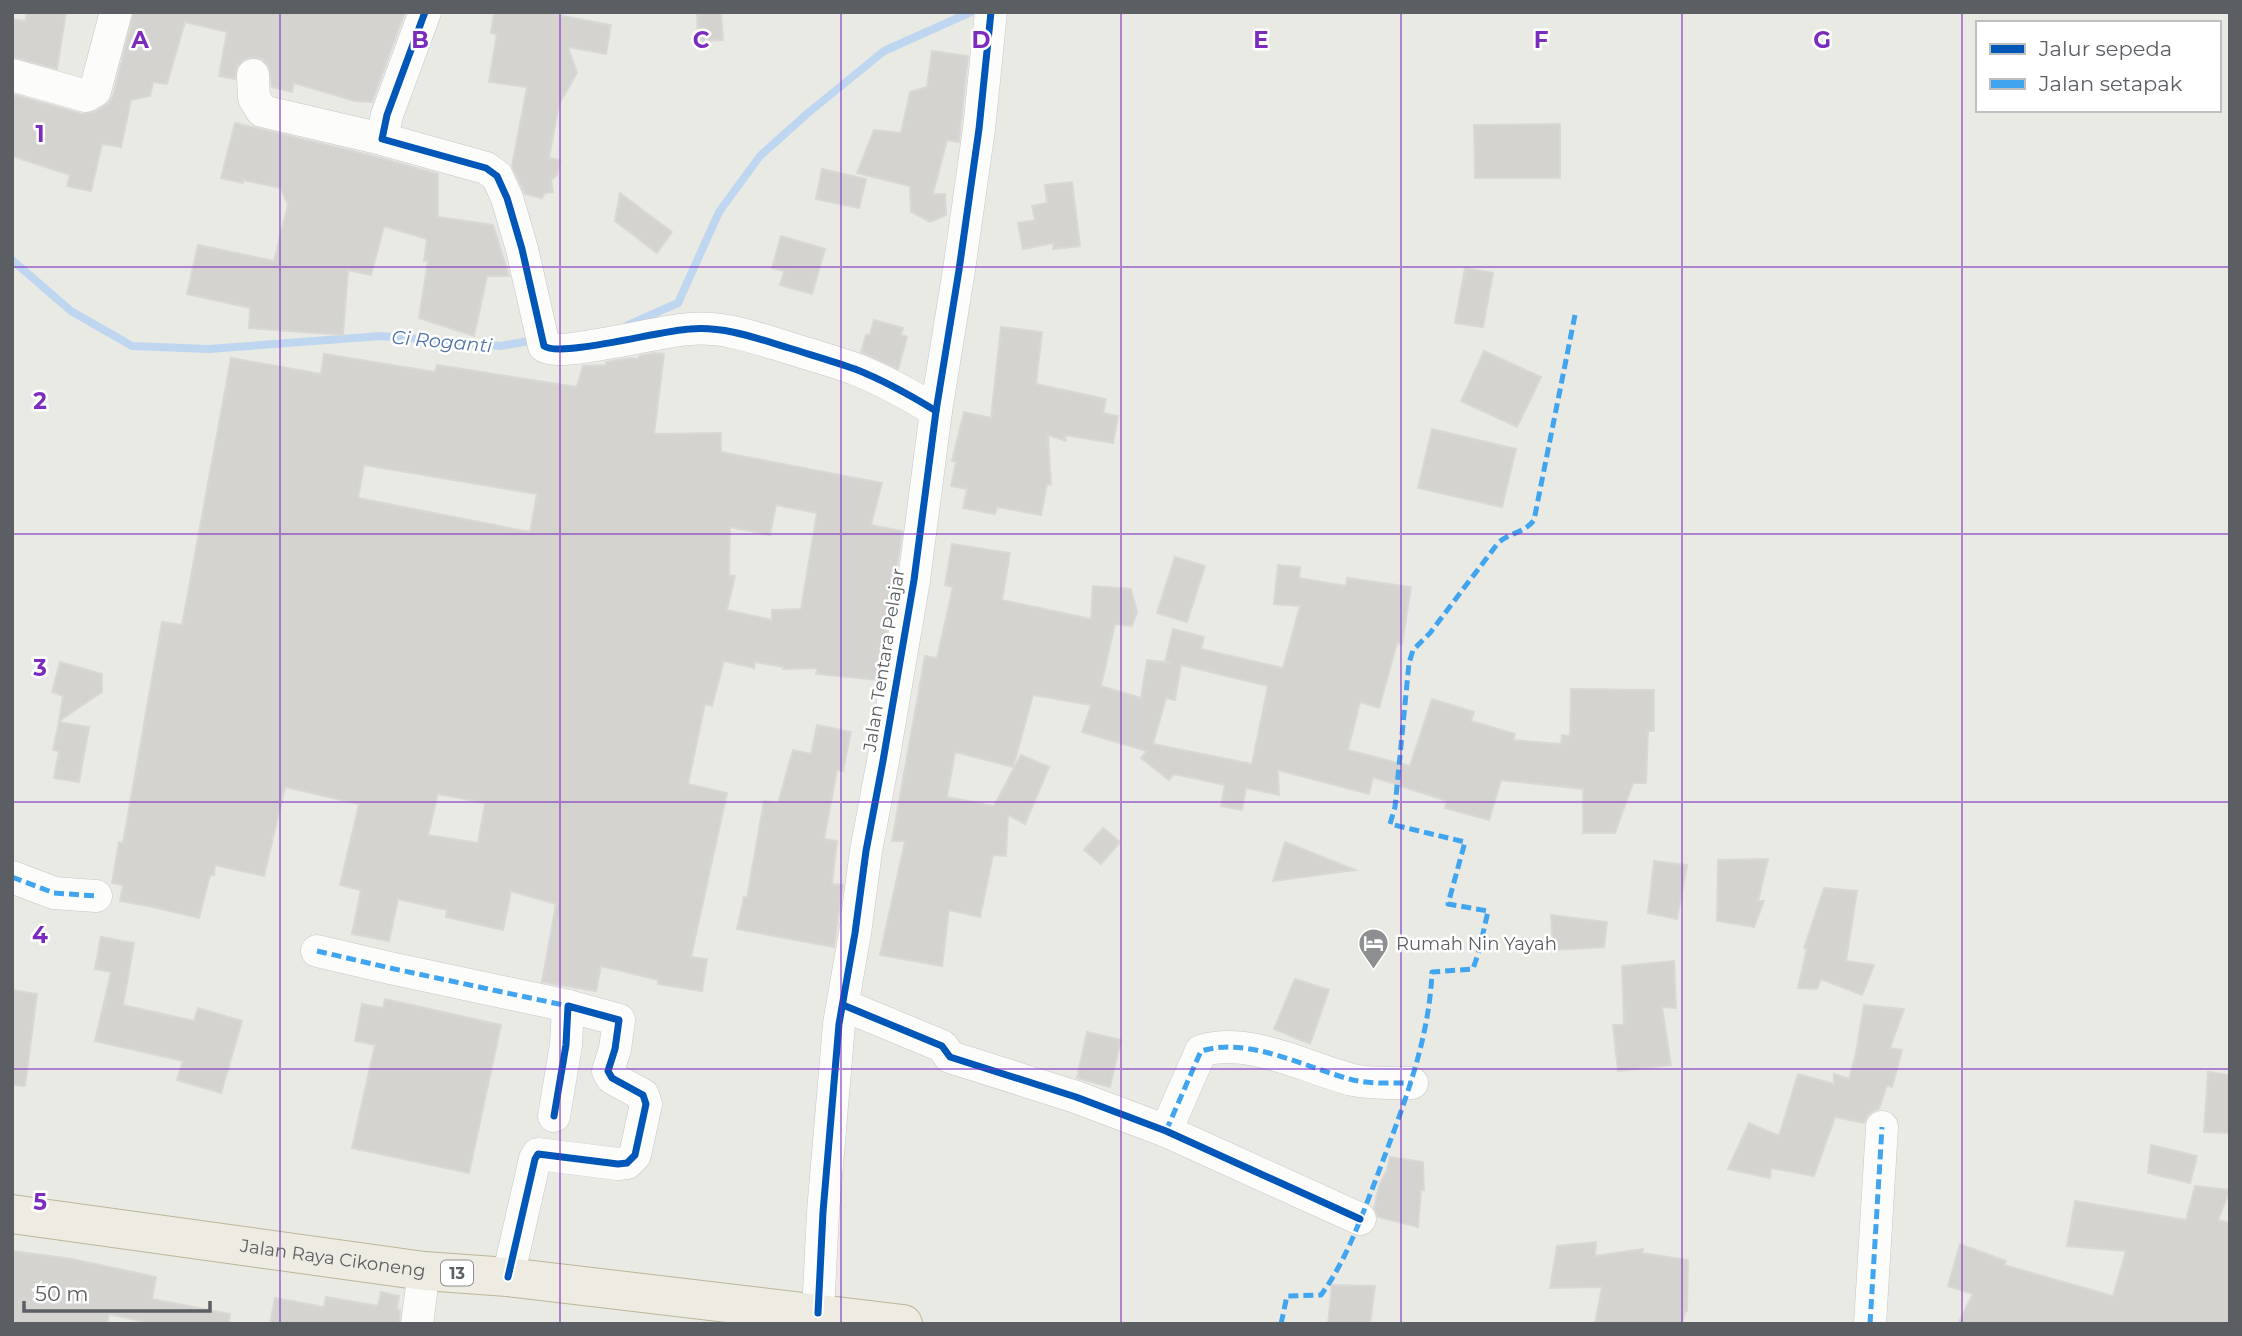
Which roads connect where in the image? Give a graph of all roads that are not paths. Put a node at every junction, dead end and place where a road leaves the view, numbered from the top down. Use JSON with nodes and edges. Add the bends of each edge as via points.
{"nodes":[{"id":1,"x":116,"y":12,"type":"edge"},
{"id":2,"x":425,"y":12,"type":"edge"},
{"id":3,"x":991,"y":15,"type":"edge"},
{"id":4,"x":12,"y":75,"type":"edge"},
{"id":5,"x":253,"y":75,"type":"dead end"},
{"id":6,"x":382,"y":139,"type":"junction"},
{"id":7,"x":507,"y":148,"type":"dead end"},
{"id":8,"x":501,"y":183,"type":"junction"},
{"id":9,"x":936,"y":411,"type":"junction"},
{"id":10,"x":12,"y":877,"type":"edge"},
{"id":11,"x":96,"y":896,"type":"dead end"},
{"id":12,"x":317,"y":951,"type":"dead end"},
{"id":13,"x":842,"y":1005,"type":"junction"},
{"id":14,"x":569,"y":1006,"type":"junction"},
{"id":15,"x":1412,"y":1083,"type":"dead end"},
{"id":16,"x":555,"y":1116,"type":"dead end"},
{"id":17,"x":1882,"y":1127,"type":"dead end"},
{"id":18,"x":1166,"y":1131,"type":"junction"},
{"id":19,"x":12,"y":1214,"type":"edge"},
{"id":20,"x":1360,"y":1219,"type":"dead end"},
{"id":21,"x":424,"y":1271,"type":"junction"},
{"id":22,"x":508,"y":1278,"type":"junction"},
{"id":23,"x":818,"y":1313,"type":"junction"},
{"id":24,"x":417,"y":1324,"type":"edge"},
{"id":25,"x":904,"y":1324,"type":"edge"},
{"id":26,"x":1870,"y":1324,"type":"edge"}],
"edges":[{"from":1,"to":4,"type":"street","via":[[92,94]]},
{"from":2,"to":6,"type":"street"},
{"from":3,"to":9,"type":"street","name":"Jalan Tentara Pelajar","via":[[960,270]]},
{"from":5,"to":6,"type":"street","via":[[254,98],[262,111]]},
{"from":6,"to":8,"type":"street","via":[[486,168]]},
{"from":7,"to":8,"type":"street"},
{"from":8,"to":9,"type":"street","via":[[542,336],[554,350],[713,328],[855,369]]},
{"from":9,"to":13,"type":"street","name":"Jalan Tentara Pelajar","via":[[914,580]]},
{"from":10,"to":11,"type":"street","via":[[65,896]]},
{"from":12,"to":14,"type":"street"},
{"from":13,"to":18,"type":"street","via":[[942,1046],[950,1058]]},
{"from":13,"to":23,"type":"street","name":"Jalan Tentara Pelajar"},
{"from":14,"to":16,"type":"street"},
{"from":14,"to":22,"type":"street","via":[[619,1020],[608,1071],[612,1078],[643,1095],[646,1104],[638,1144],[628,1163],[618,1164],[538,1154]]},
{"from":15,"to":18,"type":"street","via":[[1356,1081],[1244,1047],[1213,1048],[1201,1051]]},
{"from":17,"to":26,"type":"street"},
{"from":18,"to":20,"type":"street"},
{"from":19,"to":21,"type":"highway","name":"Jalan Raya Cikoneng","number":"13"},
{"from":21,"to":22,"type":"highway","name":"Jalan Raya Cikoneng","number":"13"},
{"from":21,"to":24,"type":"street"},
{"from":22,"to":23,"type":"highway","name":"Jalan Raya Cikoneng","number":"13"},
{"from":23,"to":25,"type":"highway","name":"Jalan Raya Cikoneng","number":"13"}]}
